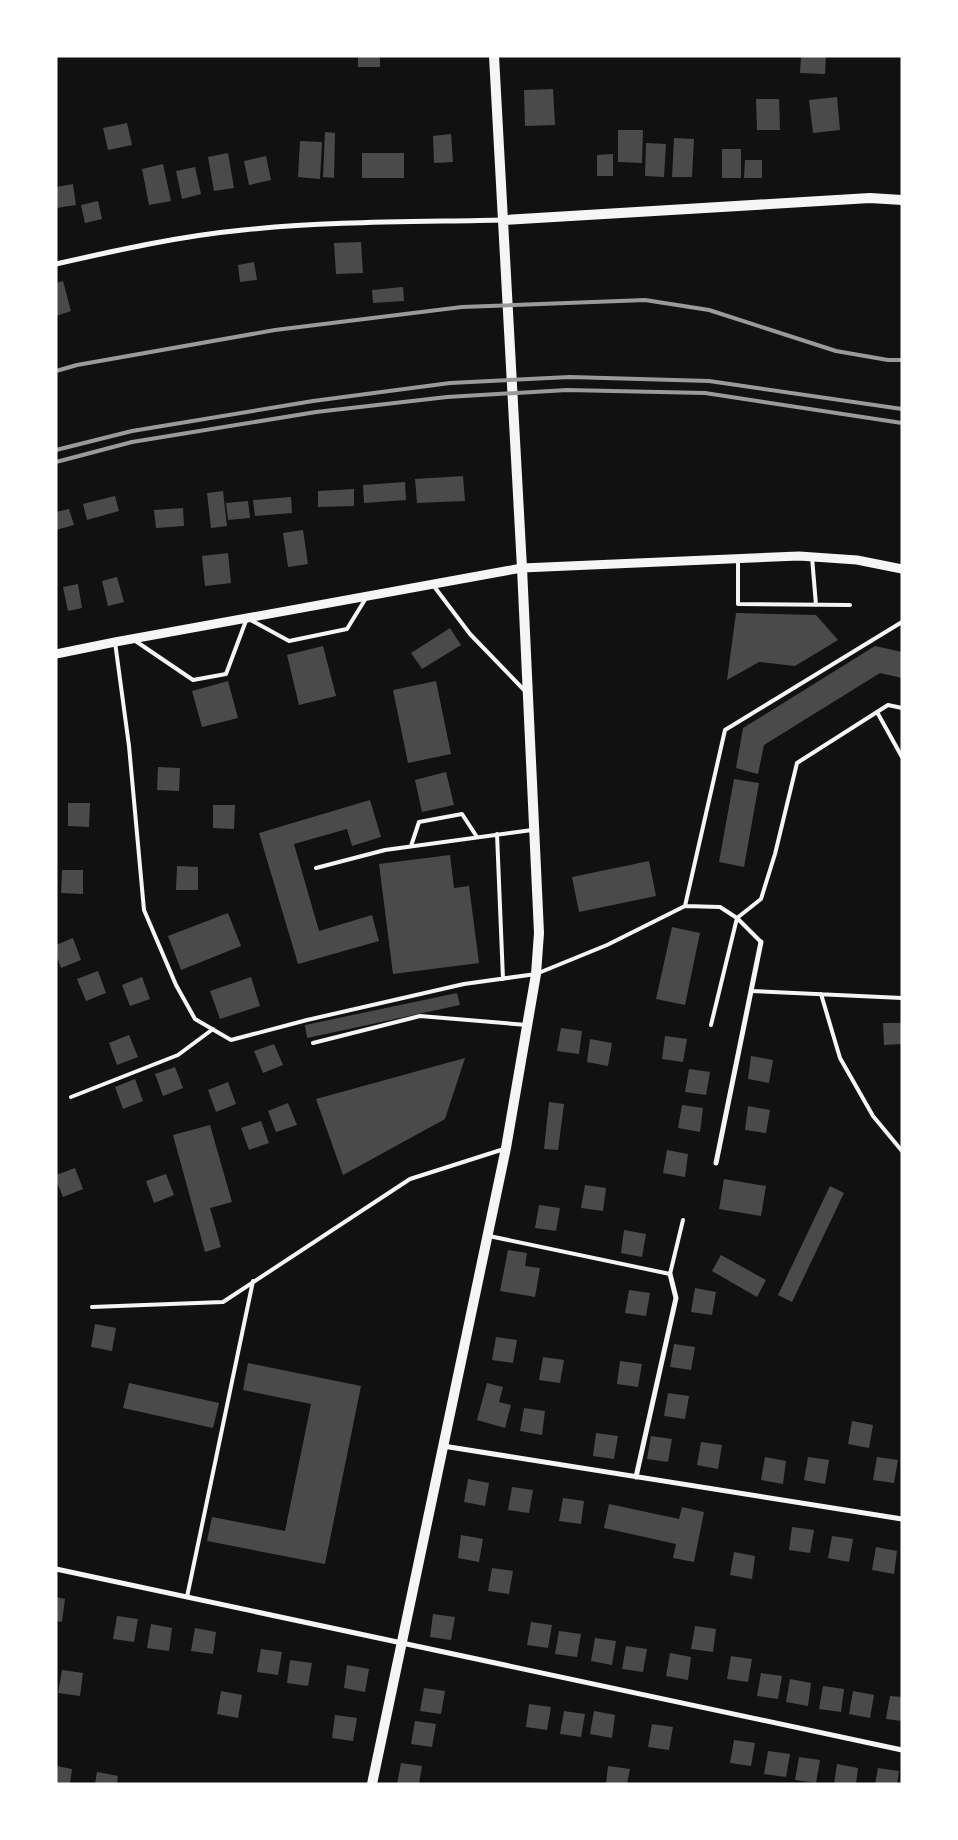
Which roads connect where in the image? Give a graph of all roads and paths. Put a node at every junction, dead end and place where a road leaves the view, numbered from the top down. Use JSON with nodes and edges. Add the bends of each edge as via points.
{"nodes":[{"id":1,"x":494,"y":56,"type":"edge"},
{"id":2,"x":902,"y":200,"type":"edge"},
{"id":3,"x":504,"y":220,"type":"junction"},
{"id":4,"x":56,"y":264,"type":"edge"},
{"id":5,"x":812,"y":557,"type":"junction"},
{"id":6,"x":738,"y":559,"type":"junction"},
{"id":7,"x":522,"y":568,"type":"junction"},
{"id":8,"x":902,"y":569,"type":"edge"},
{"id":9,"x":433,"y":584,"type":"junction"},
{"id":10,"x":368,"y":596,"type":"junction"},
{"id":11,"x":816,"y":605,"type":"junction"},
{"id":12,"x":850,"y":605,"type":"dead end"},
{"id":13,"x":247,"y":618,"type":"junction"},
{"id":14,"x":902,"y":622,"type":"edge"},
{"id":15,"x":133,"y":639,"type":"junction"},
{"id":16,"x":116,"y":642,"type":"junction"},
{"id":17,"x":56,"y":654,"type":"edge"},
{"id":18,"x":528,"y":695,"type":"junction"},
{"id":19,"x":902,"y":708,"type":"edge"},
{"id":20,"x":876,"y":712,"type":"junction"},
{"id":21,"x":902,"y":757,"type":"edge"},
{"id":22,"x":534,"y":829,"type":"junction"},
{"id":23,"x":497,"y":834,"type":"junction"},
{"id":24,"x":477,"y":837,"type":"junction"},
{"id":25,"x":411,"y":846,"type":"junction"},
{"id":26,"x":316,"y":868,"type":"dead end"},
{"id":27,"x":685,"y":906,"type":"junction"},
{"id":28,"x":737,"y":918,"type":"junction"},
{"id":29,"x":761,"y":942,"type":"joint"},
{"id":30,"x":536,"y":974,"type":"junction"},
{"id":31,"x":503,"y":979,"type":"junction"},
{"id":32,"x":751,"y":991,"type":"junction"},
{"id":33,"x":821,"y":994,"type":"junction"},
{"id":34,"x":902,"y":998,"type":"edge"},
{"id":35,"x":527,"y":1024,"type":"junction"},
{"id":36,"x":711,"y":1026,"type":"dead end"},
{"id":37,"x":212,"y":1029,"type":"junction"},
{"id":38,"x":314,"y":1043,"type":"dead end"},
{"id":39,"x":71,"y":1097,"type":"dead end"},
{"id":40,"x":506,"y":1148,"type":"junction"},
{"id":41,"x":902,"y":1151,"type":"edge"},
{"id":42,"x":716,"y":1162,"type":"dead end"},
{"id":43,"x":683,"y":1220,"type":"dead end"},
{"id":44,"x":487,"y":1235,"type":"junction"},
{"id":45,"x":670,"y":1274,"type":"junction"},
{"id":46,"x":253,"y":1281,"type":"junction"},
{"id":47,"x":92,"y":1307,"type":"dead end"},
{"id":48,"x":442,"y":1446,"type":"junction"},
{"id":49,"x":636,"y":1477,"type":"junction"},
{"id":50,"x":902,"y":1519,"type":"edge"},
{"id":51,"x":56,"y":1569,"type":"edge"},
{"id":52,"x":187,"y":1597,"type":"junction"},
{"id":53,"x":401,"y":1643,"type":"junction"},
{"id":54,"x":902,"y":1750,"type":"edge"},
{"id":55,"x":372,"y":1784,"type":"edge"}],
"edges":[{"from":1,"to":3,"type":"main road"},
{"from":2,"to":3,"type":"main road","via":[[870,198]]},
{"from":3,"to":4,"type":"street","via":[[301,225],[241,230],[128,247]]},
{"from":3,"to":7,"type":"main road"},
{"from":5,"to":6,"type":"street"},
{"from":5,"to":8,"type":"street","via":[[857,560]]},
{"from":5,"to":11,"type":"lane"},
{"from":6,"to":7,"type":"street"},
{"from":6,"to":11,"type":"lane","via":[[738,604]]},
{"from":7,"to":9,"type":"street"},
{"from":7,"to":18,"type":"main road"},
{"from":9,"to":10,"type":"street"},
{"from":9,"to":18,"type":"lane","via":[[470,634]]},
{"from":10,"to":13,"type":"street"},
{"from":10,"to":13,"type":"lane","via":[[347,629],[289,641]]},
{"from":11,"to":12,"type":"lane"},
{"from":13,"to":15,"type":"street"},
{"from":13,"to":15,"type":"lane","via":[[226,674],[193,680]]},
{"from":14,"to":27,"type":"lane","via":[[725,730]]},
{"from":15,"to":16,"type":"street"},
{"from":16,"to":17,"type":"street"},
{"from":16,"to":37,"type":"lane","via":[[144,910],[176,985],[196,1019]]},
{"from":18,"to":22,"type":"main road"},
{"from":19,"to":20,"type":"lane","via":[[888,705]]},
{"from":20,"to":21,"type":"lane"},
{"from":20,"to":28,"type":"lane","via":[[796,763],[761,899]]},
{"from":22,"to":23,"type":"lane"},
{"from":22,"to":30,"type":"main road","via":[[539,933]]},
{"from":23,"to":24,"type":"lane"},
{"from":23,"to":31,"type":"lane"},
{"from":24,"to":25,"type":"lane"},
{"from":24,"to":25,"type":"lane","via":[[462,814],[419,822]]},
{"from":25,"to":26,"type":"lane"},
{"from":27,"to":28,"type":"lane","via":[[720,907]]},
{"from":27,"to":30,"type":"lane","via":[[607,945]]},
{"from":28,"to":29,"type":"lane"},
{"from":28,"to":36,"type":"lane"},
{"from":29,"to":32,"type":"street"},
{"from":30,"to":31,"type":"lane"},
{"from":30,"to":35,"type":"main road"},
{"from":31,"to":37,"type":"lane","via":[[464,984],[231,1040]]},
{"from":32,"to":33,"type":"lane"},
{"from":32,"to":42,"type":"street"},
{"from":33,"to":34,"type":"lane"},
{"from":33,"to":41,"type":"lane","via":[[840,1058],[873,1116]]},
{"from":35,"to":38,"type":"lane","via":[[420,1016]]},
{"from":35,"to":40,"type":"main road"},
{"from":37,"to":39,"type":"lane","via":[[178,1055]]},
{"from":40,"to":44,"type":"main road"},
{"from":40,"to":46,"type":"lane","via":[[410,1179]]},
{"from":43,"to":45,"type":"lane"},
{"from":44,"to":45,"type":"lane"},
{"from":44,"to":48,"type":"main road"},
{"from":45,"to":49,"type":"street","via":[[676,1298]]},
{"from":46,"to":47,"type":"lane","via":[[223,1302]]},
{"from":46,"to":52,"type":"lane"},
{"from":48,"to":49,"type":"street"},
{"from":48,"to":53,"type":"main road"},
{"from":49,"to":50,"type":"street"},
{"from":51,"to":52,"type":"street"},
{"from":52,"to":53,"type":"street"},
{"from":53,"to":54,"type":"street"},
{"from":53,"to":55,"type":"main road"}]}
